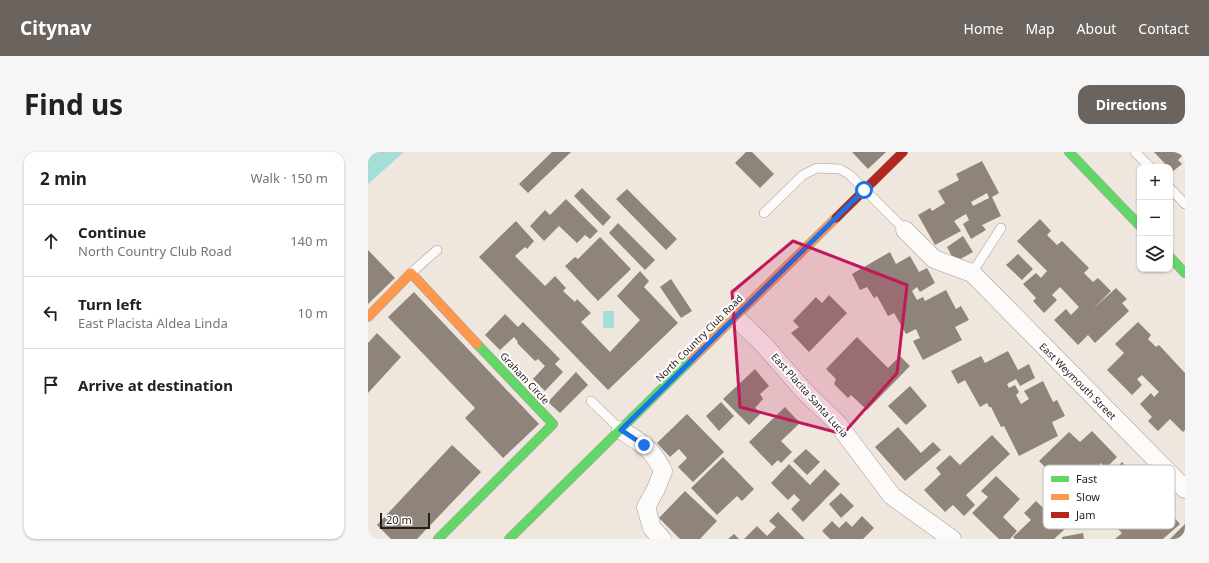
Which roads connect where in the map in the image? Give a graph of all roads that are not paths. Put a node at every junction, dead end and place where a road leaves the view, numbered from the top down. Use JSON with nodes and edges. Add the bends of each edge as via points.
{"nodes":[{"id":1,"x":903,"y":152,"type":"edge"},
{"id":2,"x":1069,"y":152,"type":"edge"},
{"id":3,"x":1078,"y":152,"type":"edge"},
{"id":4,"x":1135,"y":152,"type":"edge"},
{"id":5,"x":1147,"y":164,"type":"edge"},
{"id":6,"x":1089,"y":173,"type":"junction"},
{"id":7,"x":864,"y":190,"type":"junction"},
{"id":8,"x":1173,"y":191,"type":"edge"},
{"id":9,"x":1185,"y":204,"type":"edge"},
{"id":10,"x":764,"y":213,"type":"dead end"},
{"id":11,"x":1137,"y":223,"type":"edge"},
{"id":12,"x":1001,"y":228,"type":"dead end"},
{"id":13,"x":905,"y":230,"type":"joint"},
{"id":14,"x":437,"y":250,"type":"dead end"},
{"id":15,"x":1185,"y":256,"type":"edge"},
{"id":16,"x":1173,"y":261,"type":"edge"},
{"id":17,"x":411,"y":273,"type":"junction"},
{"id":18,"x":972,"y":273,"type":"junction"},
{"id":19,"x":1185,"y":273,"type":"edge"},
{"id":20,"x":368,"y":317,"type":"edge"},
{"id":21,"x":735,"y":317,"type":"junction"},
{"id":22,"x":591,"y":401,"type":"dead end"},
{"id":23,"x":621,"y":430,"type":"junction"},
{"id":24,"x":1161,"y":465,"type":"edge"},
{"id":25,"x":1175,"y":479,"type":"edge"},
{"id":26,"x":1185,"y":489,"type":"edge"},
{"id":27,"x":438,"y":539,"type":"edge"},
{"id":28,"x":509,"y":539,"type":"edge"},
{"id":29,"x":662,"y":539,"type":"edge"},
{"id":30,"x":952,"y":539,"type":"edge"}],
"edges":[{"from":1,"to":7,"type":"street","name":"North Country Club Road"},
{"from":2,"to":6,"type":"street"},
{"from":3,"to":6,"type":"street"},
{"from":4,"to":5,"type":"lane"},
{"from":6,"to":11,"type":"street"},
{"from":7,"to":10,"type":"lane","name":"East Weymouth Street","via":[[850,175],[840,169],[817,168],[803,175]]},
{"from":7,"to":13,"type":"lane","name":"East Weymouth Street"},
{"from":7,"to":21,"type":"street","name":"North Country Club Road"},
{"from":8,"to":9,"type":"lane"},
{"from":12,"to":18,"type":"lane"},
{"from":13,"to":18,"type":"street","name":"East Weymouth Street","via":[[934,259]]},
{"from":14,"to":17,"type":"lane"},
{"from":15,"to":16,"type":"lane"},
{"from":16,"to":19,"type":"street"},
{"from":17,"to":20,"type":"street"},
{"from":17,"to":27,"type":"street","name":"Graham Circle","via":[[553,424]]},
{"from":18,"to":24,"type":"street","name":"East Weymouth Street"},
{"from":21,"to":23,"type":"street","name":"North Country Club Road"},
{"from":21,"to":30,"type":"street","name":"East Placita Santa Lucia","via":[[837,423],[892,496]]},
{"from":22,"to":23,"type":"lane"},
{"from":23,"to":28,"type":"street","name":"North Country Club Road"},
{"from":23,"to":29,"type":"street","via":[[644,445],[656,457],[663,470],[646,507],[652,528]]},
{"from":25,"to":26,"type":"street","name":"East Weymouth Street"}]}
